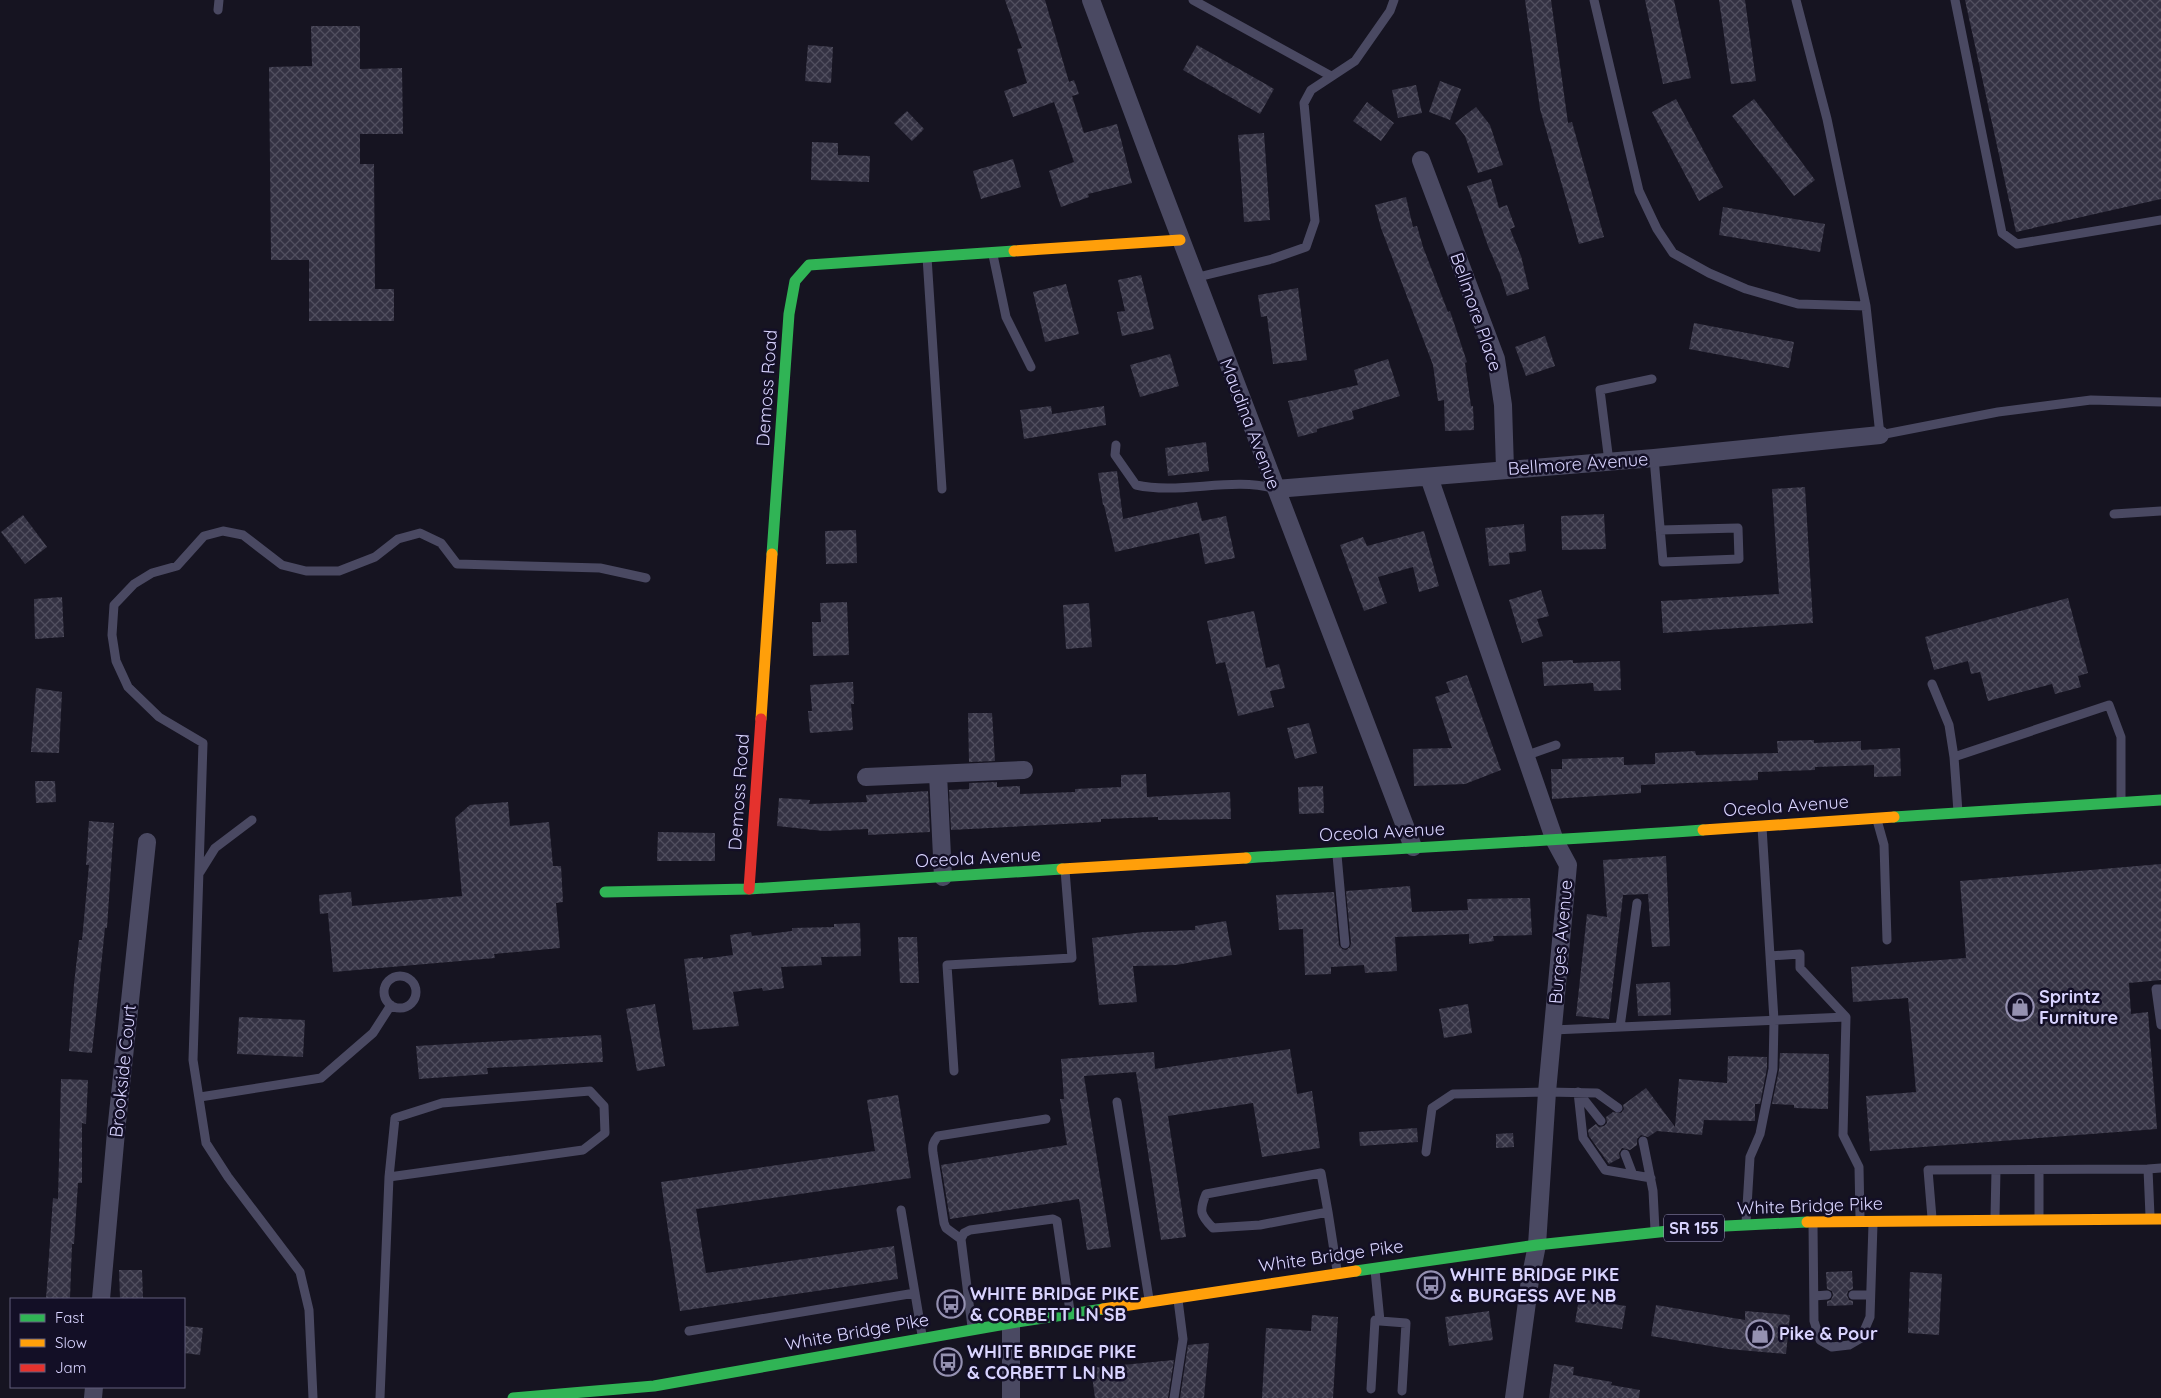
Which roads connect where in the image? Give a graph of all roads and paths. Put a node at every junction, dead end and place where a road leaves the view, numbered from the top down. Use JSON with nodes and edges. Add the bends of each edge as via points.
{"nodes":[{"id":1,"x":219,"y":0,"type":"edge"},
{"id":2,"x":1091,"y":0,"type":"edge"},
{"id":3,"x":1193,"y":0,"type":"edge"},
{"id":4,"x":1394,"y":0,"type":"edge"},
{"id":5,"x":1594,"y":0,"type":"edge"},
{"id":6,"x":1796,"y":0,"type":"edge"},
{"id":7,"x":1954,"y":0,"type":"edge"},
{"id":8,"x":218,"y":10,"type":"dead end"},
{"id":9,"x":1331,"y":76,"type":"junction"},
{"id":10,"x":1421,"y":160,"type":"dead end"},
{"id":11,"x":2161,"y":220,"type":"edge"},
{"id":12,"x":1180,"y":240,"type":"junction"},
{"id":13,"x":993,"y":253,"type":"junction"},
{"id":14,"x":927,"y":257,"type":"junction"},
{"id":15,"x":1194,"y":278,"type":"junction"},
{"id":16,"x":1866,"y":306,"type":"junction"},
{"id":17,"x":1031,"y":367,"type":"dead end"},
{"id":18,"x":1652,"y":379,"type":"dead end"},
{"id":19,"x":2161,"y":402,"type":"edge"},
{"id":20,"x":1880,"y":435,"type":"junction"},
{"id":21,"x":1116,"y":445,"type":"dead end"},
{"id":22,"x":1654,"y":458,"type":"junction"},
{"id":23,"x":1609,"y":462,"type":"junction"},
{"id":24,"x":1505,"y":469,"type":"junction"},
{"id":25,"x":1429,"y":477,"type":"junction"},
{"id":26,"x":942,"y":489,"type":"dead end"},
{"id":27,"x":1276,"y":489,"type":"junction"},
{"id":28,"x":2161,"y":511,"type":"edge"},
{"id":29,"x":2114,"y":514,"type":"dead end"},
{"id":30,"x":1660,"y":530,"type":"junction"},
{"id":31,"x":646,"y":578,"type":"dead end"},
{"id":32,"x":1932,"y":684,"type":"dead end"},
{"id":33,"x":1556,"y":745,"type":"dead end"},
{"id":34,"x":1525,"y":756,"type":"junction"},
{"id":35,"x":1954,"y":757,"type":"junction"},
{"id":36,"x":1024,"y":770,"type":"dead end"},
{"id":37,"x":938,"y":774,"type":"junction"},
{"id":38,"x":866,"y":777,"type":"dead end"},
{"id":39,"x":2161,"y":800,"type":"edge"},
{"id":40,"x":2120,"y":802,"type":"junction"},
{"id":41,"x":1958,"y":812,"type":"junction"},
{"id":42,"x":1877,"y":818,"type":"junction"},
{"id":43,"x":252,"y":820,"type":"dead end"},
{"id":44,"x":1762,"y":825,"type":"junction"},
{"id":45,"x":1555,"y":841,"type":"junction"},
{"id":46,"x":147,"y":842,"type":"dead end"},
{"id":47,"x":1412,"y":847,"type":"junction"},
{"id":48,"x":1336,"y":852,"type":"junction"},
{"id":49,"x":1065,"y":870,"type":"junction"},
{"id":50,"x":199,"y":874,"type":"junction"},
{"id":51,"x":943,"y":877,"type":"junction"},
{"id":52,"x":749,"y":889,"type":"junction"},
{"id":53,"x":605,"y":892,"type":"dead end"},
{"id":54,"x":1637,"y":903,"type":"dead end"},
{"id":55,"x":1888,"y":940,"type":"dead end"},
{"id":56,"x":1345,"y":944,"type":"dead end"},
{"id":57,"x":1770,"y":956,"type":"junction"},
{"id":58,"x":2158,"y":989,"type":"edge"},
{"id":59,"x":391,"y":1005,"type":"dead end"},
{"id":60,"x":1846,"y":1017,"type":"junction"},
{"id":61,"x":1774,"y":1020,"type":"junction"},
{"id":62,"x":2161,"y":1025,"type":"edge"},
{"id":63,"x":1620,"y":1027,"type":"junction"},
{"id":64,"x":1553,"y":1030,"type":"junction"},
{"id":65,"x":954,"y":1071,"type":"dead end"},
{"id":66,"x":1547,"y":1092,"type":"junction"},
{"id":67,"x":1578,"y":1092,"type":"junction"},
{"id":68,"x":200,"y":1097,"type":"junction"},
{"id":69,"x":1117,"y":1102,"type":"dead end"},
{"id":70,"x":1618,"y":1108,"type":"dead end"},
{"id":71,"x":1046,"y":1119,"type":"dead end"},
{"id":72,"x":1601,"y":1121,"type":"dead end"},
{"id":73,"x":1643,"y":1141,"type":"dead end"},
{"id":74,"x":1426,"y":1152,"type":"dead end"},
{"id":75,"x":1624,"y":1154,"type":"dead end"},
{"id":76,"x":2161,"y":1168,"type":"edge"},
{"id":77,"x":2148,"y":1169,"type":"junction"},
{"id":78,"x":1996,"y":1170,"type":"junction"},
{"id":79,"x":2039,"y":1170,"type":"junction"},
{"id":80,"x":1633,"y":1175,"type":"junction"},
{"id":81,"x":389,"y":1177,"type":"junction"},
{"id":82,"x":1651,"y":1178,"type":"junction"},
{"id":83,"x":901,"y":1210,"type":"dead end"},
{"id":84,"x":1328,"y":1212,"type":"junction"},
{"id":85,"x":2156,"y":1219,"type":"edge"},
{"id":86,"x":1932,"y":1220,"type":"junction"},
{"id":87,"x":1995,"y":1220,"type":"junction"},
{"id":88,"x":2039,"y":1220,"type":"junction"},
{"id":89,"x":1860,"y":1221,"type":"junction"},
{"id":90,"x":1873,"y":1221,"type":"junction"},
{"id":91,"x":1813,"y":1222,"type":"junction"},
{"id":92,"x":1746,"y":1225,"type":"junction"},
{"id":93,"x":1655,"y":1232,"type":"junction"},
{"id":94,"x":961,"y":1238,"type":"junction"},
{"id":95,"x":1537,"y":1245,"type":"junction"},
{"id":96,"x":1375,"y":1267,"type":"junction"},
{"id":97,"x":1338,"y":1273,"type":"junction"},
{"id":98,"x":915,"y":1293,"type":"junction"},
{"id":99,"x":1827,"y":1295,"type":"dead end"},
{"id":100,"x":1853,"y":1295,"type":"dead end"},
{"id":101,"x":1870,"y":1295,"type":"junction"},
{"id":102,"x":1814,"y":1296,"type":"junction"},
{"id":103,"x":1177,"y":1297,"type":"junction"},
{"id":104,"x":101,"y":1298,"type":"edge"},
{"id":105,"x":1149,"y":1301,"type":"junction"},
{"id":106,"x":1070,"y":1314,"type":"junction"},
{"id":107,"x":1380,"y":1321,"type":"junction"},
{"id":108,"x":1011,"y":1323,"type":"junction"},
{"id":109,"x":972,"y":1330,"type":"junction"},
{"id":110,"x":690,"y":1331,"type":"dead end"},
{"id":111,"x":923,"y":1338,"type":"junction"},
{"id":112,"x":1372,"y":1389,"type":"dead end"},
{"id":113,"x":1402,"y":1391,"type":"dead end"},
{"id":114,"x":313,"y":1398,"type":"edge"},
{"id":115,"x":380,"y":1398,"type":"edge"},
{"id":116,"x":513,"y":1398,"type":"edge"},
{"id":117,"x":1011,"y":1398,"type":"edge"},
{"id":118,"x":1174,"y":1398,"type":"edge"},
{"id":119,"x":1514,"y":1398,"type":"edge"}],
"edges":[{"from":1,"to":8,"type":"lane"},
{"from":2,"to":12,"type":"street","name":"Maudina Avenue"},
{"from":3,"to":9,"type":"lane"},
{"from":4,"to":9,"type":"lane","via":[[1390,11],[1355,61]]},
{"from":5,"to":16,"type":"lane","via":[[1639,191],[1657,230],[1673,253],[1746,289],[1798,304]]},
{"from":6,"to":16,"type":"lane","via":[[1827,119]]},
{"from":7,"to":11,"type":"lane","via":[[2002,233],[2017,244]]},
{"from":9,"to":15,"type":"lane","via":[[1311,90],[1304,103],[1315,221],[1306,247]]},
{"from":10,"to":24,"type":"street","name":"Bellmore Place","via":[[1496,359],[1503,404]]},
{"from":12,"to":13,"type":"street","name":"Demoss Road"},
{"from":12,"to":15,"type":"street","name":"Maudina Avenue"},
{"from":13,"to":14,"type":"street","name":"Demoss Road"},
{"from":13,"to":17,"type":"lane","via":[[1006,317]]},
{"from":14,"to":26,"type":"lane"},
{"from":14,"to":52,"type":"street","name":"Demoss Road","via":[[809,265],[795,281],[789,314]]},
{"from":15,"to":27,"type":"street","name":"Maudina Avenue"},
{"from":16,"to":20,"type":"lane"},
{"from":18,"to":23,"type":"lane","via":[[1600,390]]},
{"from":19,"to":20,"type":"lane","via":[[2091,400],[1998,412]]},
{"from":20,"to":22,"type":"street","name":"Bellmore Avenue"},
{"from":21,"to":27,"type":"lane","via":[[1116,455],[1136,485],[1261,485]]},
{"from":22,"to":23,"type":"street","name":"Bellmore Avenue"},
{"from":22,"to":30,"type":"lane"},
{"from":23,"to":24,"type":"street","name":"Bellmore Avenue"},
{"from":24,"to":25,"type":"street","name":"Bellmore Avenue"},
{"from":25,"to":27,"type":"street","name":"Bellmore Avenue"},
{"from":25,"to":34,"type":"street","name":"Burges Avenue"},
{"from":27,"to":47,"type":"street","name":"Maudina Avenue"},
{"from":28,"to":29,"type":"lane"},
{"from":30,"to":30,"type":"lane","via":[[1663,562],[1739,559],[1738,528]]},
{"from":31,"to":50,"type":"lane","via":[[600,568],[456,564],[441,544],[420,533],[398,539],[375,557],[339,571],[306,571],[282,565],[243,535],[223,531],[204,536],[177,566],[152,572],[134,584],[114,605],[112,635],[116,661],[128,687],[159,717],[203,743]]},
{"from":32,"to":35,"type":"lane","via":[[1949,725]]},
{"from":33,"to":34,"type":"lane"},
{"from":34,"to":45,"type":"street","name":"Burges Avenue"},
{"from":35,"to":40,"type":"lane","via":[[2109,705],[2121,737]]},
{"from":35,"to":41,"type":"lane"},
{"from":36,"to":37,"type":"street"},
{"from":37,"to":38,"type":"street"},
{"from":37,"to":51,"type":"street"},
{"from":39,"to":40,"type":"street","name":"Oceola Avenue"},
{"from":40,"to":41,"type":"street","name":"Oceola Avenue"},
{"from":41,"to":42,"type":"street","name":"Oceola Avenue"},
{"from":42,"to":44,"type":"street","name":"Oceola Avenue"},
{"from":42,"to":55,"type":"lane","via":[[1884,845]]},
{"from":43,"to":50,"type":"lane","via":[[215,848]]},
{"from":44,"to":45,"type":"street","name":"Oceola Avenue"},
{"from":44,"to":57,"type":"lane"},
{"from":45,"to":47,"type":"street","name":"Oceola Avenue"},
{"from":45,"to":64,"type":"street","name":"Burges Avenue","via":[[1568,865]]},
{"from":46,"to":104,"type":"street","name":"Brookside Court"},
{"from":47,"to":48,"type":"street","name":"Oceola Avenue"},
{"from":48,"to":49,"type":"street","name":"Oceola Avenue"},
{"from":48,"to":56,"type":"lane"},
{"from":49,"to":51,"type":"street","name":"Oceola Avenue"},
{"from":49,"to":65,"type":"lane","via":[[1072,958],[947,965]]},
{"from":50,"to":68,"type":"lane","via":[[193,1060]]},
{"from":51,"to":52,"type":"street","name":"Oceola Avenue"},
{"from":52,"to":53,"type":"street","name":"Oceola Avenue"},
{"from":54,"to":63,"type":"lane"},
{"from":57,"to":60,"type":"lane","via":[[1800,954],[1800,968]]},
{"from":57,"to":61,"type":"lane"},
{"from":58,"to":62,"type":"lane"},
{"from":59,"to":68,"type":"lane","via":[[373,1034],[321,1078]]},
{"from":60,"to":61,"type":"lane"},
{"from":60,"to":89,"type":"lane","via":[[1843,1135],[1858,1167]]},
{"from":61,"to":63,"type":"lane"},
{"from":61,"to":92,"type":"lane","via":[[1773,1069],[1760,1134],[1750,1157]]},
{"from":63,"to":64,"type":"lane"},
{"from":64,"to":66,"type":"street","name":"Burges Avenue"},
{"from":66,"to":67,"type":"lane"},
{"from":66,"to":74,"type":"lane","via":[[1453,1094],[1432,1108]]},
{"from":66,"to":95,"type":"street","name":"Burges Avenue"},
{"from":67,"to":70,"type":"lane","via":[[1597,1092]]},
{"from":67,"to":72,"type":"lane"},
{"from":67,"to":80,"type":"lane","via":[[1583,1138],[1605,1170]]},
{"from":68,"to":114,"type":"lane","via":[[206,1143],[300,1272],[309,1310]]},
{"from":69,"to":105,"type":"lane"},
{"from":71,"to":94,"type":"lane","via":[[938,1136],[934,1140],[933,1153],[944,1223]]},
{"from":73,"to":82,"type":"lane"},
{"from":75,"to":80,"type":"lane"},
{"from":76,"to":77,"type":"lane"},
{"from":77,"to":79,"type":"lane"},
{"from":77,"to":85,"type":"lane"},
{"from":78,"to":79,"type":"lane"},
{"from":78,"to":86,"type":"lane","via":[[1928,1170]]},
{"from":78,"to":87,"type":"lane"},
{"from":79,"to":88,"type":"lane"},
{"from":80,"to":82,"type":"lane"},
{"from":81,"to":81,"type":"lane","via":[[395,1118],[442,1103],[590,1090],[604,1106],[605,1133],[582,1150]]},
{"from":81,"to":115,"type":"lane"},
{"from":82,"to":93,"type":"lane"},
{"from":83,"to":98,"type":"lane"},
{"from":84,"to":84,"type":"lane","via":[[1322,1173],[1206,1194],[1201,1206],[1202,1217],[1213,1228],[1260,1225]]},
{"from":84,"to":97,"type":"lane"},
{"from":85,"to":88,"type":"street","name":"White Bridge Pike","number":"SR 155"},
{"from":86,"to":87,"type":"street","name":"White Bridge Pike","number":"SR 155"},
{"from":86,"to":90,"type":"street","name":"White Bridge Pike","number":"SR 155"},
{"from":87,"to":88,"type":"street","name":"White Bridge Pike","number":"SR 155"},
{"from":89,"to":90,"type":"street","name":"White Bridge Pike","number":"SR 155"},
{"from":89,"to":91,"type":"street","name":"White Bridge Pike","number":"SR 155"},
{"from":90,"to":101,"type":"lane"},
{"from":91,"to":92,"type":"street","name":"White Bridge Pike","number":"SR 155"},
{"from":91,"to":102,"type":"lane"},
{"from":92,"to":93,"type":"street","name":"White Bridge Pike","number":"SR 155"},
{"from":93,"to":95,"type":"street","name":"White Bridge Pike","number":"SR 155"},
{"from":94,"to":106,"type":"lane","via":[[970,1230],[1053,1219],[1057,1222]]},
{"from":94,"to":109,"type":"lane"},
{"from":95,"to":96,"type":"street","name":"White Bridge Pike","number":"SR 155"},
{"from":95,"to":119,"type":"street","name":"Burges Avenue"},
{"from":96,"to":97,"type":"street","name":"White Bridge Pike","number":"SR 155"},
{"from":96,"to":107,"type":"lane"},
{"from":97,"to":103,"type":"street","name":"White Bridge Pike","number":"SR 155"},
{"from":98,"to":110,"type":"lane"},
{"from":98,"to":111,"type":"lane"},
{"from":99,"to":102,"type":"lane"},
{"from":100,"to":101,"type":"lane"},
{"from":101,"to":102,"type":"lane","via":[[1870,1317],[1861,1338],[1849,1345],[1832,1347],[1820,1340],[1814,1321]]},
{"from":103,"to":105,"type":"street","name":"White Bridge Pike","number":"SR 155"},
{"from":103,"to":118,"type":"lane","via":[[1183,1339]]},
{"from":105,"to":106,"type":"street","name":"White Bridge Pike","number":"SR 155"},
{"from":106,"to":108,"type":"street","name":"White Bridge Pike","number":"SR 155"},
{"from":107,"to":112,"type":"lane","via":[[1375,1320]]},
{"from":107,"to":113,"type":"lane","via":[[1406,1323]]},
{"from":108,"to":109,"type":"street","name":"White Bridge Pike","number":"SR 155"},
{"from":108,"to":117,"type":"street"},
{"from":109,"to":111,"type":"street","name":"White Bridge Pike","number":"SR 155"},
{"from":111,"to":116,"type":"street","name":"White Bridge Pike","number":"SR 155","via":[[654,1386]]}]}
